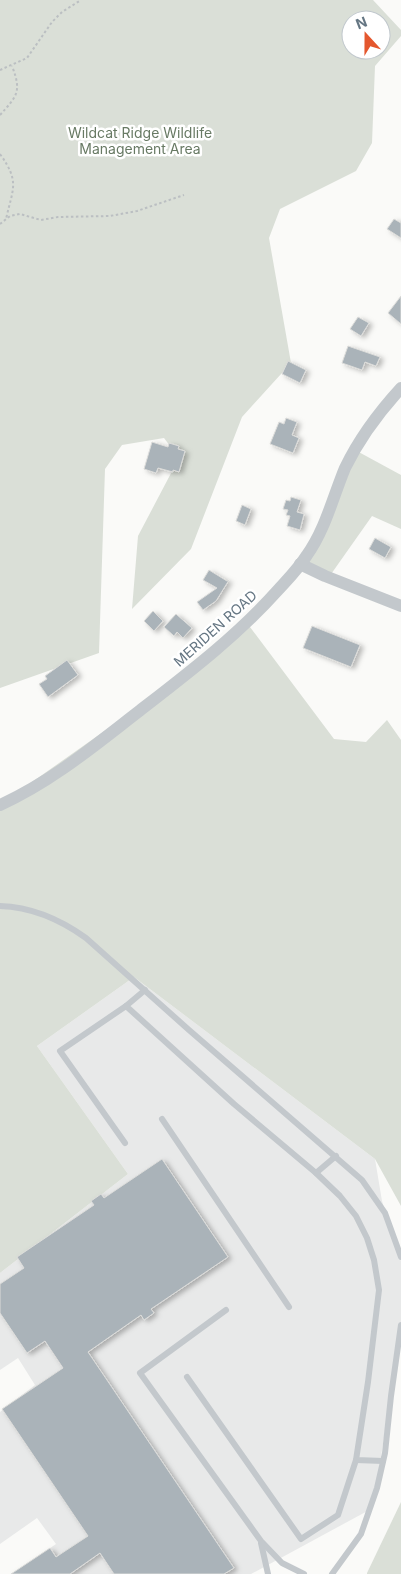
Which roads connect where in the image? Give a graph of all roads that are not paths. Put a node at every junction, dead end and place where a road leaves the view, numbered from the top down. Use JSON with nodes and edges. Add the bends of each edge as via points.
{"nodes":[{"id":1,"x":401,"y":388,"type":"edge"},
{"id":2,"x":300,"y":564,"type":"junction"},
{"id":3,"x":401,"y":606,"type":"edge"},
{"id":4,"x":0,"y":805,"type":"edge"},
{"id":5,"x":0,"y":906,"type":"edge"},
{"id":6,"x":145,"y":990,"type":"junction"},
{"id":7,"x":126,"y":1006,"type":"junction"},
{"id":8,"x":162,"y":1119,"type":"dead end"},
{"id":9,"x":125,"y":1144,"type":"dead end"},
{"id":10,"x":336,"y":1156,"type":"junction"},
{"id":11,"x":316,"y":1173,"type":"junction"},
{"id":12,"x":401,"y":1257,"type":"edge"},
{"id":13,"x":289,"y":1307,"type":"dead end"},
{"id":14,"x":226,"y":1310,"type":"dead end"},
{"id":15,"x":401,"y":1325,"type":"edge"},
{"id":16,"x":187,"y":1377,"type":"dead end"},
{"id":17,"x":356,"y":1460,"type":"junction"},
{"id":18,"x":384,"y":1462,"type":"junction"},
{"id":19,"x":261,"y":1542,"type":"junction"},
{"id":20,"x":268,"y":1574,"type":"edge"},
{"id":21,"x":304,"y":1574,"type":"edge"},
{"id":22,"x":332,"y":1574,"type":"edge"}],
"edges":[{"from":1,"to":2,"type":"street","name":"MERIDEN ROAD","via":[[363,436],[346,467],[318,537]]},
{"from":2,"to":3,"type":"street"},
{"from":2,"to":4,"type":"street","name":"MERIDEN ROAD","via":[[244,626],[188,674],[54,776]]},
{"from":5,"to":6,"type":"lane","via":[[39,913],[73,929]]},
{"from":6,"to":7,"type":"lane"},
{"from":6,"to":10,"type":"lane"},
{"from":7,"to":9,"type":"lane","via":[[60,1051]]},
{"from":7,"to":11,"type":"lane"},
{"from":8,"to":13,"type":"lane"},
{"from":10,"to":11,"type":"lane"},
{"from":10,"to":12,"type":"lane","via":[[362,1180],[385,1213]]},
{"from":11,"to":17,"type":"lane","via":[[340,1196],[368,1238],[379,1290]]},
{"from":14,"to":19,"type":"lane","via":[[140,1372]]},
{"from":15,"to":18,"type":"lane"},
{"from":16,"to":17,"type":"lane","via":[[301,1539],[338,1515]]},
{"from":17,"to":18,"type":"lane"},
{"from":18,"to":22,"type":"lane","via":[[361,1534]]},
{"from":19,"to":20,"type":"lane"},
{"from":19,"to":21,"type":"lane","via":[[282,1563]]}]}
